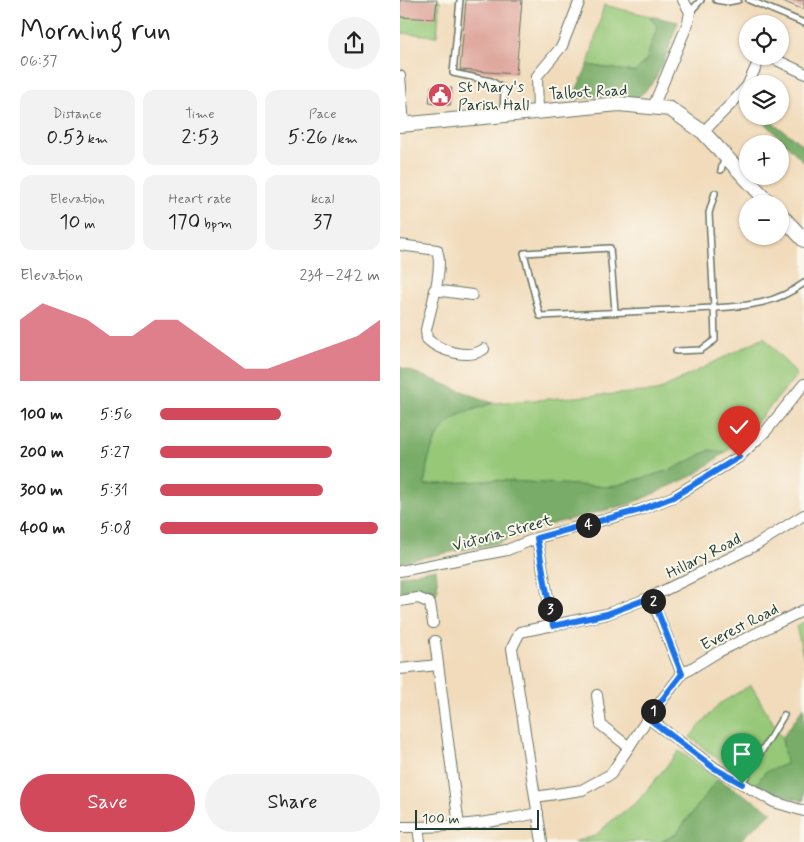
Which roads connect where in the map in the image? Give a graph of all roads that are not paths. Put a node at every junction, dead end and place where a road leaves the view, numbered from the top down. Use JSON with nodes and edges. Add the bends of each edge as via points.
{"nodes":[{"id":1,"x":460,"y":0,"type":"edge"},
{"id":2,"x":580,"y":0,"type":"edge"},
{"id":3,"x":683,"y":0,"type":"edge"},
{"id":4,"x":701,"y":0,"type":"edge"},
{"id":5,"x":716,"y":0,"type":"edge"},
{"id":6,"x":738,"y":0,"type":"edge"},
{"id":7,"x":749,"y":0,"type":"edge"},
{"id":8,"x":690,"y":12,"type":"junction"},
{"id":9,"x":804,"y":23,"type":"edge"},
{"id":10,"x":787,"y":65,"type":"edge"},
{"id":11,"x":804,"y":73,"type":"edge"},
{"id":12,"x":400,"y":76,"type":"edge"},
{"id":13,"x":739,"y":95,"type":"edge"},
{"id":14,"x":654,"y":108,"type":"junction"},
{"id":15,"x":538,"y":112,"type":"junction"},
{"id":16,"x":503,"y":115,"type":"junction"},
{"id":17,"x":402,"y":125,"type":"edge"},
{"id":18,"x":703,"y":132,"type":"junction"},
{"id":19,"x":725,"y":156,"type":"junction"},
{"id":20,"x":722,"y":170,"type":"dead end"},
{"id":21,"x":715,"y":193,"type":"dead end"},
{"id":22,"x":762,"y":195,"type":"edge"},
{"id":23,"x":789,"y":224,"type":"edge"},
{"id":24,"x":804,"y":240,"type":"edge"},
{"id":25,"x":400,"y":245,"type":"edge"},
{"id":26,"x":804,"y":283,"type":"edge"},
{"id":27,"x":434,"y":290,"type":"junction"},
{"id":28,"x":472,"y":296,"type":"dead end"},
{"id":29,"x":714,"y":308,"type":"junction"},
{"id":30,"x":615,"y":311,"type":"junction"},
{"id":31,"x":484,"y":349,"type":"dead end"},
{"id":32,"x":676,"y":351,"type":"dead end"},
{"id":33,"x":804,"y":384,"type":"edge"},
{"id":34,"x":804,"y":516,"type":"edge"},
{"id":35,"x":537,"y":538,"type":"junction"},
{"id":36,"x":400,"y":571,"type":"edge"},
{"id":37,"x":652,"y":597,"type":"junction"},
{"id":38,"x":400,"y":600,"type":"edge"},
{"id":39,"x":804,"y":610,"type":"edge"},
{"id":40,"x":433,"y":623,"type":"dead end"},
{"id":41,"x":553,"y":626,"type":"junction"},
{"id":42,"x":435,"y":640,"type":"dead end"},
{"id":43,"x":438,"y":665,"type":"junction"},
{"id":44,"x":400,"y":669,"type":"edge"},
{"id":45,"x":682,"y":674,"type":"junction"},
{"id":46,"x":597,"y":695,"type":"dead end"},
{"id":47,"x":784,"y":715,"type":"dead end"},
{"id":48,"x":648,"y":718,"type":"junction"},
{"id":49,"x":629,"y":747,"type":"junction"},
{"id":50,"x":742,"y":784,"type":"junction"},
{"id":51,"x":535,"y":797,"type":"junction"},
{"id":52,"x":804,"y":811,"type":"edge"},
{"id":53,"x":538,"y":813,"type":"junction"},
{"id":54,"x":459,"y":826,"type":"junction"},
{"id":55,"x":400,"y":827,"type":"edge"},
{"id":56,"x":418,"y":827,"type":"junction"},
{"id":57,"x":420,"y":842,"type":"edge"},
{"id":58,"x":542,"y":842,"type":"edge"}],
"edges":[{"from":1,"to":16,"type":"lane","via":[[453,73],[491,81],[504,88]]},
{"from":2,"to":15,"type":"street","via":[[562,46],[538,76]]},
{"from":3,"to":8,"type":"street"},
{"from":4,"to":8,"type":"lane"},
{"from":5,"to":6,"type":"lane"},
{"from":7,"to":9,"type":"lane"},
{"from":8,"to":14,"type":"street"},
{"from":10,"to":11,"type":"street"},
{"from":12,"to":17,"type":"street"},
{"from":13,"to":18,"type":"street"},
{"from":14,"to":15,"type":"street","name":"Talbot Road","via":[[619,104]]},
{"from":14,"to":18,"type":"street","name":"Talbot Road","via":[[670,109]]},
{"from":15,"to":16,"type":"street","name":"Talbot Road"},
{"from":16,"to":17,"type":"street","name":"Talbot Road"},
{"from":18,"to":19,"type":"street","name":"Talbot Road"},
{"from":19,"to":20,"type":"lane"},
{"from":19,"to":22,"type":"street","name":"Talbot Road"},
{"from":21,"to":29,"type":"lane","via":[[709,214]]},
{"from":23,"to":24,"type":"street"},
{"from":25,"to":27,"type":"street","via":[[437,250],[439,267]]},
{"from":26,"to":29,"type":"lane","via":[[772,301],[755,306]]},
{"from":27,"to":28,"type":"street"},
{"from":27,"to":31,"type":"street","via":[[427,339],[464,354]]},
{"from":29,"to":30,"type":"lane"},
{"from":29,"to":32,"type":"lane","via":[[715,340],[701,350]]},
{"from":30,"to":30,"type":"lane","via":[[540,316],[524,253],[610,248]]},
{"from":33,"to":35,"type":"street","name":"Victoria Street","via":[[766,432],[739,457],[673,497],[640,510]]},
{"from":34,"to":37,"type":"street","name":"Hillary Road","via":[[756,545]]},
{"from":35,"to":36,"type":"street","name":"Victoria Street","via":[[506,550]]},
{"from":35,"to":41,"type":"street"},
{"from":37,"to":41,"type":"street","name":"Hillary Road","via":[[607,614]]},
{"from":37,"to":45,"type":"street"},
{"from":38,"to":40,"type":"street","via":[[418,598],[430,603]]},
{"from":39,"to":45,"type":"street","name":"Everest Road","via":[[718,652]]},
{"from":41,"to":51,"type":"street","name":"Hillary Road","via":[[520,632],[512,648]]},
{"from":42,"to":43,"type":"street"},
{"from":43,"to":44,"type":"street"},
{"from":43,"to":54,"type":"street"},
{"from":45,"to":48,"type":"street","name":"Everest Road"},
{"from":46,"to":49,"type":"street","via":[[601,725]]},
{"from":47,"to":50,"type":"lane"},
{"from":48,"to":49,"type":"street","name":"Everest Road"},
{"from":48,"to":50,"type":"street","via":[[714,768]]},
{"from":49,"to":51,"type":"street","name":"Everest Road","via":[[612,774],[582,790]]},
{"from":50,"to":52,"type":"street","via":[[774,802]]},
{"from":51,"to":53,"type":"street"},
{"from":53,"to":54,"type":"street"},
{"from":53,"to":58,"type":"street"},
{"from":54,"to":56,"type":"street"},
{"from":55,"to":56,"type":"street"},
{"from":56,"to":57,"type":"street"}]}
